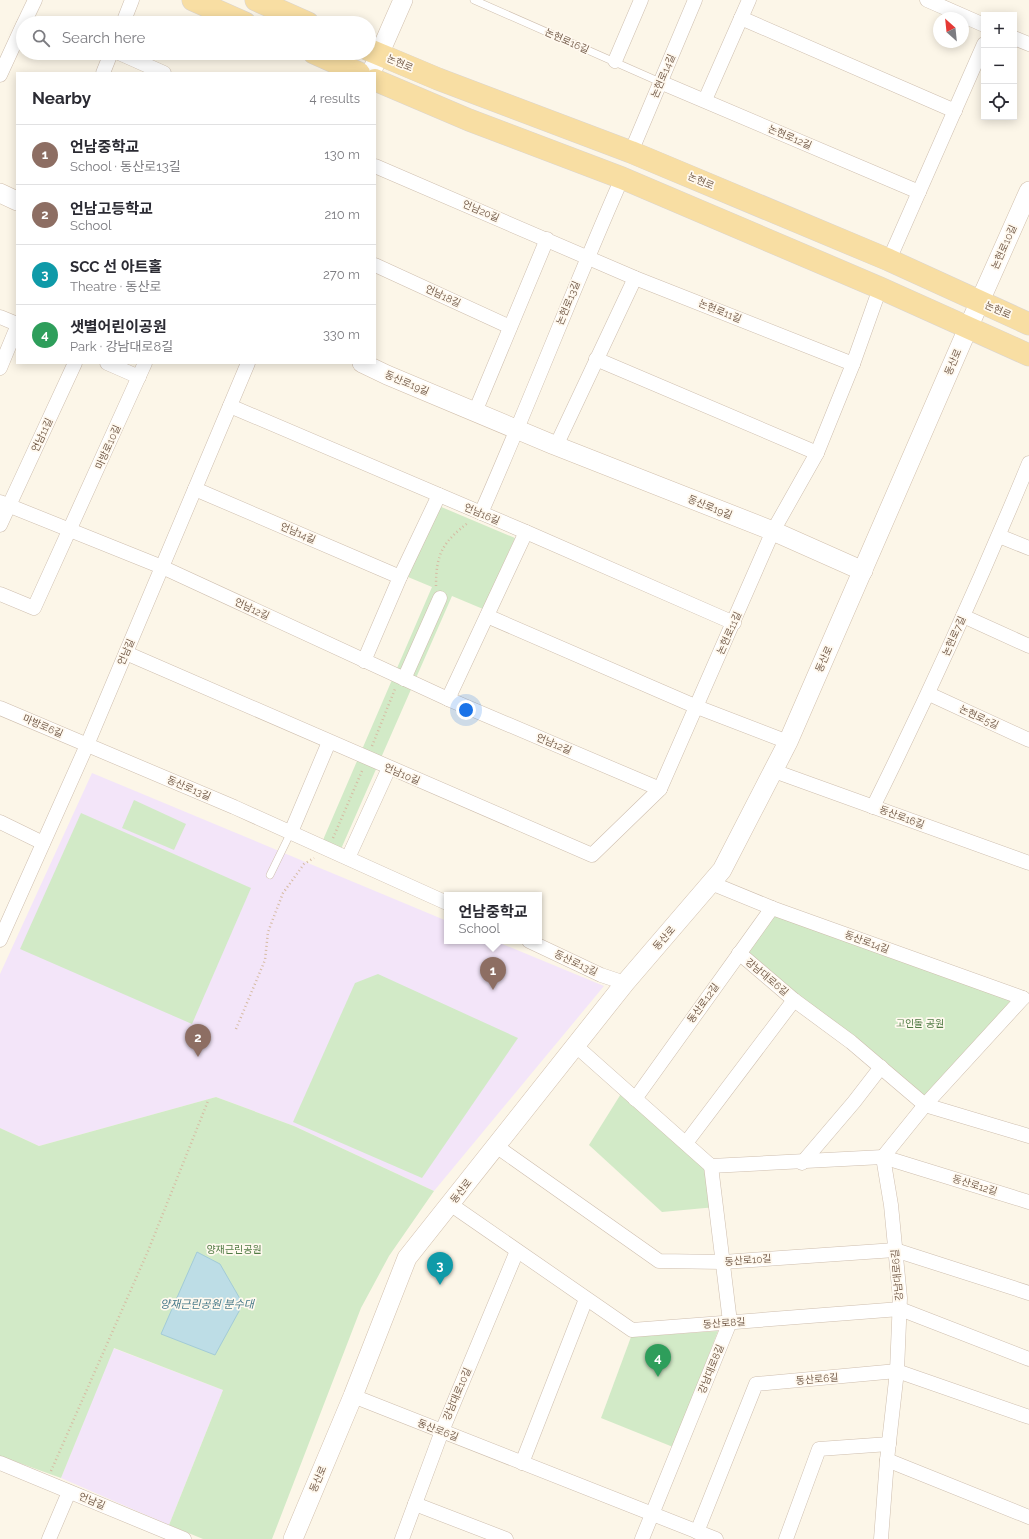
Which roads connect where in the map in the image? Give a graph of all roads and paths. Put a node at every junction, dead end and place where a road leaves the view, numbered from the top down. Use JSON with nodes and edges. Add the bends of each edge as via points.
{"nodes":[{"id":1,"x":35,"y":0,"type":"edge"},
{"id":2,"x":132,"y":0,"type":"edge"},
{"id":3,"x":192,"y":0,"type":"edge"},
{"id":4,"x":256,"y":0,"type":"edge"},
{"id":5,"x":403,"y":0,"type":"edge"},
{"id":6,"x":474,"y":0,"type":"edge"},
{"id":7,"x":641,"y":0,"type":"edge"},
{"id":8,"x":695,"y":0,"type":"edge"},
{"id":9,"x":749,"y":0,"type":"edge"},
{"id":10,"x":930,"y":1,"type":"edge"},
{"id":11,"x":28,"y":16,"type":"edge"},
{"id":12,"x":126,"y":16,"type":"edge"},
{"id":13,"x":229,"y":16,"type":"edge"},
{"id":14,"x":292,"y":16,"type":"edge"},
{"id":15,"x":741,"y":18,"type":"junction"},
{"id":16,"x":981,"y":24,"type":"edge"},
{"id":17,"x":1017,"y":39,"type":"edge"},
{"id":18,"x":16,"y":41,"type":"edge"},
{"id":19,"x":1029,"y":44,"type":"edge"},
{"id":20,"x":982,"y":48,"type":"edge"},
{"id":21,"x":376,"y":53,"type":"edge"},
{"id":22,"x":109,"y":60,"type":"edge"},
{"id":23,"x":135,"y":60,"type":"edge"},
{"id":24,"x":330,"y":60,"type":"edge"},
{"id":25,"x":376,"y":60,"type":"edge"},
{"id":26,"x":615,"y":61,"type":"junction"},
{"id":27,"x":103,"y":72,"type":"edge"},
{"id":28,"x":162,"y":72,"type":"edge"},
{"id":29,"x":357,"y":72,"type":"edge"},
{"id":30,"x":0,"y":75,"type":"edge"},
{"id":31,"x":376,"y":80,"type":"edge"},
{"id":32,"x":660,"y":82,"type":"junction"},
{"id":33,"x":704,"y":100,"type":"junction"},
{"id":34,"x":955,"y":111,"type":"junction"},
{"id":35,"x":631,"y":152,"type":"junction"},
{"id":36,"x":376,"y":166,"type":"edge"},
{"id":37,"x":622,"y":178,"type":"junction"},
{"id":38,"x":1029,"y":191,"type":"edge"},
{"id":39,"x":919,"y":192,"type":"junction"},
{"id":40,"x":547,"y":239,"type":"junction"},
{"id":41,"x":587,"y":257,"type":"junction"},
{"id":42,"x":889,"y":260,"type":"junction"},
{"id":43,"x":376,"y":265,"type":"edge"},
{"id":44,"x":635,"y":278,"type":"junction"},
{"id":45,"x":880,"y":288,"type":"junction"},
{"id":46,"x":979,"y":302,"type":"junction"},
{"id":47,"x":0,"y":317,"type":"edge"},
{"id":48,"x":16,"y":324,"type":"edge"},
{"id":49,"x":1029,"y":324,"type":"edge"},
{"id":50,"x":510,"y":327,"type":"junction"},
{"id":51,"x":968,"y":328,"type":"junction"},
{"id":52,"x":16,"y":329,"type":"edge"},
{"id":53,"x":1029,"y":355,"type":"edge"},
{"id":54,"x":596,"y":359,"type":"junction"},
{"id":55,"x":74,"y":364,"type":"edge"},
{"id":56,"x":109,"y":364,"type":"edge"},
{"id":57,"x":145,"y":364,"type":"edge"},
{"id":58,"x":248,"y":364,"type":"edge"},
{"id":59,"x":364,"y":364,"type":"edge"},
{"id":60,"x":853,"y":364,"type":"junction"},
{"id":61,"x":0,"y":368,"type":"edge"},
{"id":62,"x":139,"y":377,"type":"junction"},
{"id":63,"x":230,"y":406,"type":"junction"},
{"id":64,"x":475,"y":412,"type":"junction"},
{"id":65,"x":518,"y":430,"type":"junction"},
{"id":66,"x":556,"y":446,"type":"junction"},
{"id":67,"x":817,"y":453,"type":"junction"},
{"id":68,"x":1029,"y":463,"type":"edge"},
{"id":69,"x":195,"y":489,"type":"junction"},
{"id":70,"x":439,"y":495,"type":"junction"},
{"id":71,"x":4,"y":504,"type":"edge"},
{"id":72,"x":480,"y":513,"type":"junction"},
{"id":73,"x":0,"y":525,"type":"edge"},
{"id":74,"x":70,"y":530,"type":"junction"},
{"id":75,"x":773,"y":531,"type":"junction"},
{"id":76,"x":526,"y":532,"type":"junction"},
{"id":77,"x":999,"y":536,"type":"junction"},
{"id":78,"x":1029,"y":548,"type":"edge"},
{"id":79,"x":162,"y":567,"type":"junction"},
{"id":80,"x":863,"y":571,"type":"junction"},
{"id":81,"x":400,"y":577,"type":"junction"},
{"id":82,"x":0,"y":594,"type":"edge"},
{"id":83,"x":440,"y":598,"type":"dead end"},
{"id":84,"x":487,"y":616,"type":"junction"},
{"id":85,"x":963,"y":616,"type":"junction"},
{"id":86,"x":734,"y":623,"type":"junction"},
{"id":87,"x":1029,"y":646,"type":"edge"},
{"id":88,"x":126,"y":653,"type":"junction"},
{"id":89,"x":364,"y":661,"type":"junction"},
{"id":90,"x":404,"y":679,"type":"junction"},
{"id":91,"x":929,"y":694,"type":"junction"},
{"id":92,"x":448,"y":699,"type":"junction"},
{"id":93,"x":697,"y":707,"type":"junction"},
{"id":94,"x":0,"y":708,"type":"edge"},
{"id":95,"x":1029,"y":740,"type":"edge"},
{"id":96,"x":329,"y":742,"type":"junction"},
{"id":97,"x":788,"y":742,"type":"junction"},
{"id":98,"x":86,"y":745,"type":"junction"},
{"id":99,"x":389,"y":768,"type":"junction"},
{"id":100,"x":774,"y":771,"type":"junction"},
{"id":101,"x":660,"y":789,"type":"junction"},
{"id":102,"x":873,"y":807,"type":"junction"},
{"id":103,"x":0,"y":822,"type":"edge"},
{"id":104,"x":291,"y":832,"type":"junction"},
{"id":105,"x":43,"y":843,"type":"junction"},
{"id":106,"x":348,"y":858,"type":"junction"},
{"id":107,"x":1029,"y":863,"type":"edge"},
{"id":108,"x":270,"y":876,"type":"dead end"},
{"id":109,"x":711,"y":883,"type":"junction"},
{"id":110,"x":444,"y":902,"type":"edge"},
{"id":111,"x":772,"y":908,"type":"junction"},
{"id":112,"x":0,"y":940,"type":"edge"},
{"id":113,"x":535,"y":944,"type":"edge"},
{"id":114,"x":739,"y":954,"type":"junction"},
{"id":115,"x":625,"y":984,"type":"junction"},
{"id":116,"x":1026,"y":997,"type":"edge"},
{"id":117,"x":794,"y":1000,"type":"junction"},
{"id":118,"x":576,"y":1046,"type":"junction"},
{"id":119,"x":881,"y":1067,"type":"junction"},
{"id":120,"x":635,"y":1099,"type":"junction"},
{"id":121,"x":208,"y":1101,"type":"dead end"},
{"id":122,"x":925,"y":1105,"type":"junction"},
{"id":123,"x":1029,"y":1136,"type":"edge"},
{"id":124,"x":686,"y":1143,"type":"junction"},
{"id":125,"x":496,"y":1146,"type":"junction"},
{"id":126,"x":883,"y":1157,"type":"junction"},
{"id":127,"x":802,"y":1163,"type":"junction"},
{"id":128,"x":711,"y":1166,"type":"junction"},
{"id":129,"x":1029,"y":1202,"type":"edge"},
{"id":130,"x":450,"y":1204,"type":"junction"},
{"id":131,"x":895,"y":1250,"type":"junction"},
{"id":132,"x":517,"y":1251,"type":"junction"},
{"id":133,"x":723,"y":1262,"type":"junction"},
{"id":134,"x":1029,"y":1293,"type":"edge"},
{"id":135,"x":586,"y":1299,"type":"junction"},
{"id":136,"x":900,"y":1309,"type":"junction"},
{"id":137,"x":730,"y":1322,"type":"junction"},
{"id":138,"x":1029,"y":1359,"type":"edge"},
{"id":139,"x":898,"y":1371,"type":"junction"},
{"id":140,"x":353,"y":1396,"type":"junction"},
{"id":141,"x":1029,"y":1417,"type":"edge"},
{"id":142,"x":442,"y":1431,"type":"junction"},
{"id":143,"x":889,"y":1444,"type":"junction"},
{"id":144,"x":887,"y":1460,"type":"junction"},
{"id":145,"x":0,"y":1463,"type":"edge"},
{"id":146,"x":522,"y":1463,"type":"junction"},
{"id":147,"x":46,"y":1482,"type":"junction"},
{"id":148,"x":69,"y":1492,"type":"junction"},
{"id":149,"x":414,"y":1504,"type":"junction"},
{"id":150,"x":652,"y":1514,"type":"junction"},
{"id":151,"x":1029,"y":1517,"type":"edge"},
{"id":152,"x":697,"y":1532,"type":"junction"},
{"id":153,"x":49,"y":1539,"type":"edge"},
{"id":154,"x":184,"y":1539,"type":"edge"},
{"id":155,"x":293,"y":1539,"type":"edge"},
{"id":156,"x":402,"y":1539,"type":"edge"},
{"id":157,"x":506,"y":1539,"type":"edge"},
{"id":158,"x":642,"y":1539,"type":"edge"},
{"id":159,"x":716,"y":1539,"type":"edge"},
{"id":160,"x":786,"y":1539,"type":"edge"},
{"id":161,"x":881,"y":1539,"type":"edge"}],
"edges":[{"from":1,"to":11,"type":"street"},
{"from":2,"to":12,"type":"street"},
{"from":3,"to":13,"type":"main road"},
{"from":4,"to":14,"type":"main road"},
{"from":5,"to":21,"type":"street"},
{"from":6,"to":26,"type":"lane","name":"논현로16길"},
{"from":7,"to":26,"type":"street"},
{"from":8,"to":32,"type":"street","name":"논현로14길"},
{"from":9,"to":15,"type":"street"},
{"from":10,"to":16,"type":"street"},
{"from":15,"to":33,"type":"street"},
{"from":15,"to":34,"type":"street"},
{"from":17,"to":19,"type":"street"},
{"from":18,"to":30,"type":"street"},
{"from":20,"to":34,"type":"street"},
{"from":22,"to":27,"type":"street"},
{"from":23,"to":28,"type":"street"},
{"from":24,"to":29,"type":"main road"},
{"from":25,"to":35,"type":"main road","name":"논현로","via":[[438,79]]},
{"from":26,"to":32,"type":"lane","name":"논현로16길"},
{"from":31,"to":37,"type":"main road","via":[[469,120]]},
{"from":32,"to":33,"type":"street","name":"논현로12길"},
{"from":32,"to":35,"type":"street","name":"논현로14길"},
{"from":33,"to":39,"type":"street","name":"논현로12길"},
{"from":34,"to":39,"type":"street"},
{"from":35,"to":42,"type":"main road","name":"논현로"},
{"from":36,"to":40,"type":"street","name":"언남20길"},
{"from":37,"to":41,"type":"street","name":"논현로13길"},
{"from":37,"to":45,"type":"main road"},
{"from":38,"to":46,"type":"street","name":"논현로10길"},
{"from":39,"to":42,"type":"street"},
{"from":40,"to":41,"type":"street","name":"언남20길"},
{"from":40,"to":50,"type":"street"},
{"from":41,"to":44,"type":"street","name":"논현로11길"},
{"from":41,"to":65,"type":"street","name":"논현로13길"},
{"from":42,"to":46,"type":"main road","name":"논현로"},
{"from":43,"to":50,"type":"street","name":"언남18길"},
{"from":44,"to":54,"type":"street"},
{"from":44,"to":60,"type":"street","name":"논현로11길"},
{"from":45,"to":51,"type":"main road"},
{"from":45,"to":60,"type":"street","name":"논현로11길"},
{"from":46,"to":49,"type":"main road","name":"논현로"},
{"from":46,"to":51,"type":"street","name":"동산로"},
{"from":47,"to":48,"type":"street"},
{"from":50,"to":64,"type":"street"},
{"from":51,"to":53,"type":"main road"},
{"from":51,"to":80,"type":"street","name":"동산로"},
{"from":52,"to":61,"type":"street"},
{"from":54,"to":66,"type":"street"},
{"from":54,"to":67,"type":"street"},
{"from":55,"to":71,"type":"street","name":"언남11길"},
{"from":56,"to":62,"type":"street"},
{"from":57,"to":62,"type":"street","name":"마방로10길"},
{"from":58,"to":63,"type":"street","name":"언남길"},
{"from":59,"to":64,"type":"street","name":"동산로19길"},
{"from":60,"to":67,"type":"street","name":"논현로11길"},
{"from":62,"to":74,"type":"street","name":"마방로10길"},
{"from":63,"to":69,"type":"street","name":"언남길"},
{"from":63,"to":70,"type":"street","name":"언남16길"},
{"from":64,"to":65,"type":"street","name":"동산로19길"},
{"from":65,"to":66,"type":"street","name":"동산로19길"},
{"from":65,"to":72,"type":"street"},
{"from":66,"to":75,"type":"street","name":"동산로19길"},
{"from":67,"to":75,"type":"street","name":"논현로11길"},
{"from":68,"to":77,"type":"street","name":"논현로7길"},
{"from":69,"to":79,"type":"street","name":"언남길"},
{"from":69,"to":81,"type":"street","name":"언남14길"},
{"from":70,"to":72,"type":"street","name":"언남16길"},
{"from":70,"to":81,"type":"street"},
{"from":71,"to":73,"type":"street","name":"언남11길"},
{"from":71,"to":74,"type":"street"},
{"from":72,"to":76,"type":"street","name":"언남16길"},
{"from":74,"to":79,"type":"street"},
{"from":74,"to":82,"type":"street","via":[[34,608]]},
{"from":75,"to":80,"type":"street","name":"동산로19길"},
{"from":75,"to":86,"type":"street","name":"논현로11길"},
{"from":76,"to":84,"type":"street"},
{"from":76,"to":86,"type":"street","name":"언남16길"},
{"from":77,"to":78,"type":"street"},
{"from":77,"to":85,"type":"street","name":"논현로7길"},
{"from":79,"to":88,"type":"street","name":"언남길"},
{"from":79,"to":89,"type":"street","name":"언남12길"},
{"from":80,"to":97,"type":"street","name":"동산로"},
{"from":81,"to":89,"type":"street"},
{"from":83,"to":90,"type":"street"},
{"from":84,"to":92,"type":"street"},
{"from":84,"to":93,"type":"street"},
{"from":85,"to":87,"type":"street"},
{"from":85,"to":91,"type":"street","name":"논현로7길"},
{"from":86,"to":93,"type":"street","name":"논현로11길"},
{"from":88,"to":96,"type":"street","name":"언남10길"},
{"from":88,"to":98,"type":"street","name":"언남길"},
{"from":89,"to":90,"type":"street","name":"언남12길"},
{"from":90,"to":92,"type":"street","name":"언남12길"},
{"from":91,"to":95,"type":"street","name":"논현로5길"},
{"from":91,"to":102,"type":"street","name":"논현로7길"},
{"from":92,"to":101,"type":"street","name":"언남12길"},
{"from":93,"to":97,"type":"street"},
{"from":93,"to":101,"type":"street","name":"논현로11길"},
{"from":94,"to":98,"type":"street","name":"마방로6길"},
{"from":96,"to":99,"type":"street","name":"언남10길"},
{"from":96,"to":104,"type":"street"},
{"from":97,"to":100,"type":"street","name":"동산로"},
{"from":98,"to":104,"type":"street","name":"동산로13길"},
{"from":98,"to":105,"type":"street","name":"언남길"},
{"from":99,"to":101,"type":"street","name":"언남10길","via":[[592,856]]},
{"from":99,"to":106,"type":"street"},
{"from":100,"to":102,"type":"street","name":"동산로16길"},
{"from":100,"to":109,"type":"street","name":"동산로","via":[[722,870]]},
{"from":102,"to":107,"type":"street","name":"동산로16길"},
{"from":103,"to":105,"type":"street"},
{"from":104,"to":106,"type":"street","name":"동산로13길"},
{"from":104,"to":108,"type":"lane"},
{"from":105,"to":112,"type":"street","name":"언남길"},
{"from":106,"to":110,"type":"street","name":"동산로13길"},
{"from":109,"to":111,"type":"street","name":"동산로14길"},
{"from":109,"to":115,"type":"street","name":"동산로"},
{"from":111,"to":114,"type":"street","name":"동산로12길"},
{"from":111,"to":116,"type":"street","name":"동산로14길"},
{"from":113,"to":115,"type":"street","name":"동산로13길"},
{"from":114,"to":117,"type":"street","name":"강남대로6길"},
{"from":114,"to":120,"type":"street","name":"동산로12길"},
{"from":115,"to":118,"type":"street","name":"동산로"},
{"from":116,"to":122,"type":"street"},
{"from":117,"to":119,"type":"street","name":"강남대로6길"},
{"from":117,"to":124,"type":"street"},
{"from":118,"to":120,"type":"street"},
{"from":118,"to":125,"type":"street","name":"동산로"},
{"from":119,"to":122,"type":"street","name":"강남대로6길"},
{"from":119,"to":127,"type":"street"},
{"from":120,"to":124,"type":"street"},
{"from":121,"to":147,"type":"path","via":[[148,1251]]},
{"from":122,"to":123,"type":"street"},
{"from":122,"to":126,"type":"street"},
{"from":124,"to":128,"type":"street"},
{"from":125,"to":130,"type":"street","name":"동산로"},
{"from":125,"to":133,"type":"street","name":"동산로10길","via":[[659,1261]]},
{"from":126,"to":127,"type":"street","name":"동산로12길"},
{"from":126,"to":129,"type":"street","name":"동산로12길"},
{"from":126,"to":131,"type":"street","name":"강남대로6길"},
{"from":127,"to":128,"type":"street","name":"동산로12길"},
{"from":128,"to":133,"type":"street","name":"강남대로8길"},
{"from":130,"to":132,"type":"street","name":"동산로8길"},
{"from":130,"to":140,"type":"street","name":"동산로","via":[[407,1258]]},
{"from":131,"to":133,"type":"street","name":"동산로10길"},
{"from":131,"to":134,"type":"street","name":"동산로10길"},
{"from":131,"to":136,"type":"street","name":"강남대로6길"},
{"from":132,"to":135,"type":"street","name":"동산로8길"},
{"from":132,"to":142,"type":"street","name":"강남대로10길"},
{"from":133,"to":137,"type":"street","name":"강남대로8길"},
{"from":135,"to":137,"type":"street","name":"동산로8길","via":[[632,1330]]},
{"from":135,"to":146,"type":"street"},
{"from":136,"to":137,"type":"street","name":"동산로8길"},
{"from":136,"to":138,"type":"street","name":"동산로8길"},
{"from":136,"to":139,"type":"street","name":"강남대로6길"},
{"from":137,"to":150,"type":"street","name":"강남대로8길"},
{"from":139,"to":141,"type":"street","name":"동산로6길"},
{"from":139,"to":143,"type":"street","name":"강남대로6길"},
{"from":139,"to":152,"type":"street","name":"동산로6길","via":[[756,1384]]},
{"from":140,"to":142,"type":"street","name":"동산로6길"},
{"from":140,"to":155,"type":"street","name":"동산로"},
{"from":142,"to":146,"type":"street","name":"동산로6길"},
{"from":142,"to":149,"type":"street","name":"강남대로10길"},
{"from":143,"to":144,"type":"street","name":"강남대로6길"},
{"from":143,"to":160,"type":"street","via":[[819,1449]]},
{"from":144,"to":151,"type":"street"},
{"from":144,"to":161,"type":"street","name":"강남대로6길"},
{"from":145,"to":147,"type":"street","name":"언남길"},
{"from":146,"to":150,"type":"street","name":"동산로6길"},
{"from":147,"to":148,"type":"street","name":"언남길"},
{"from":148,"to":153,"type":"street"},
{"from":148,"to":154,"type":"street","name":"언남길"},
{"from":149,"to":156,"type":"street","name":"강남대로10길"},
{"from":149,"to":157,"type":"street"},
{"from":150,"to":152,"type":"street","name":"동산로6길"},
{"from":150,"to":158,"type":"street","name":"강남대로8길"},
{"from":152,"to":159,"type":"street","name":"동산로6길"}]}
